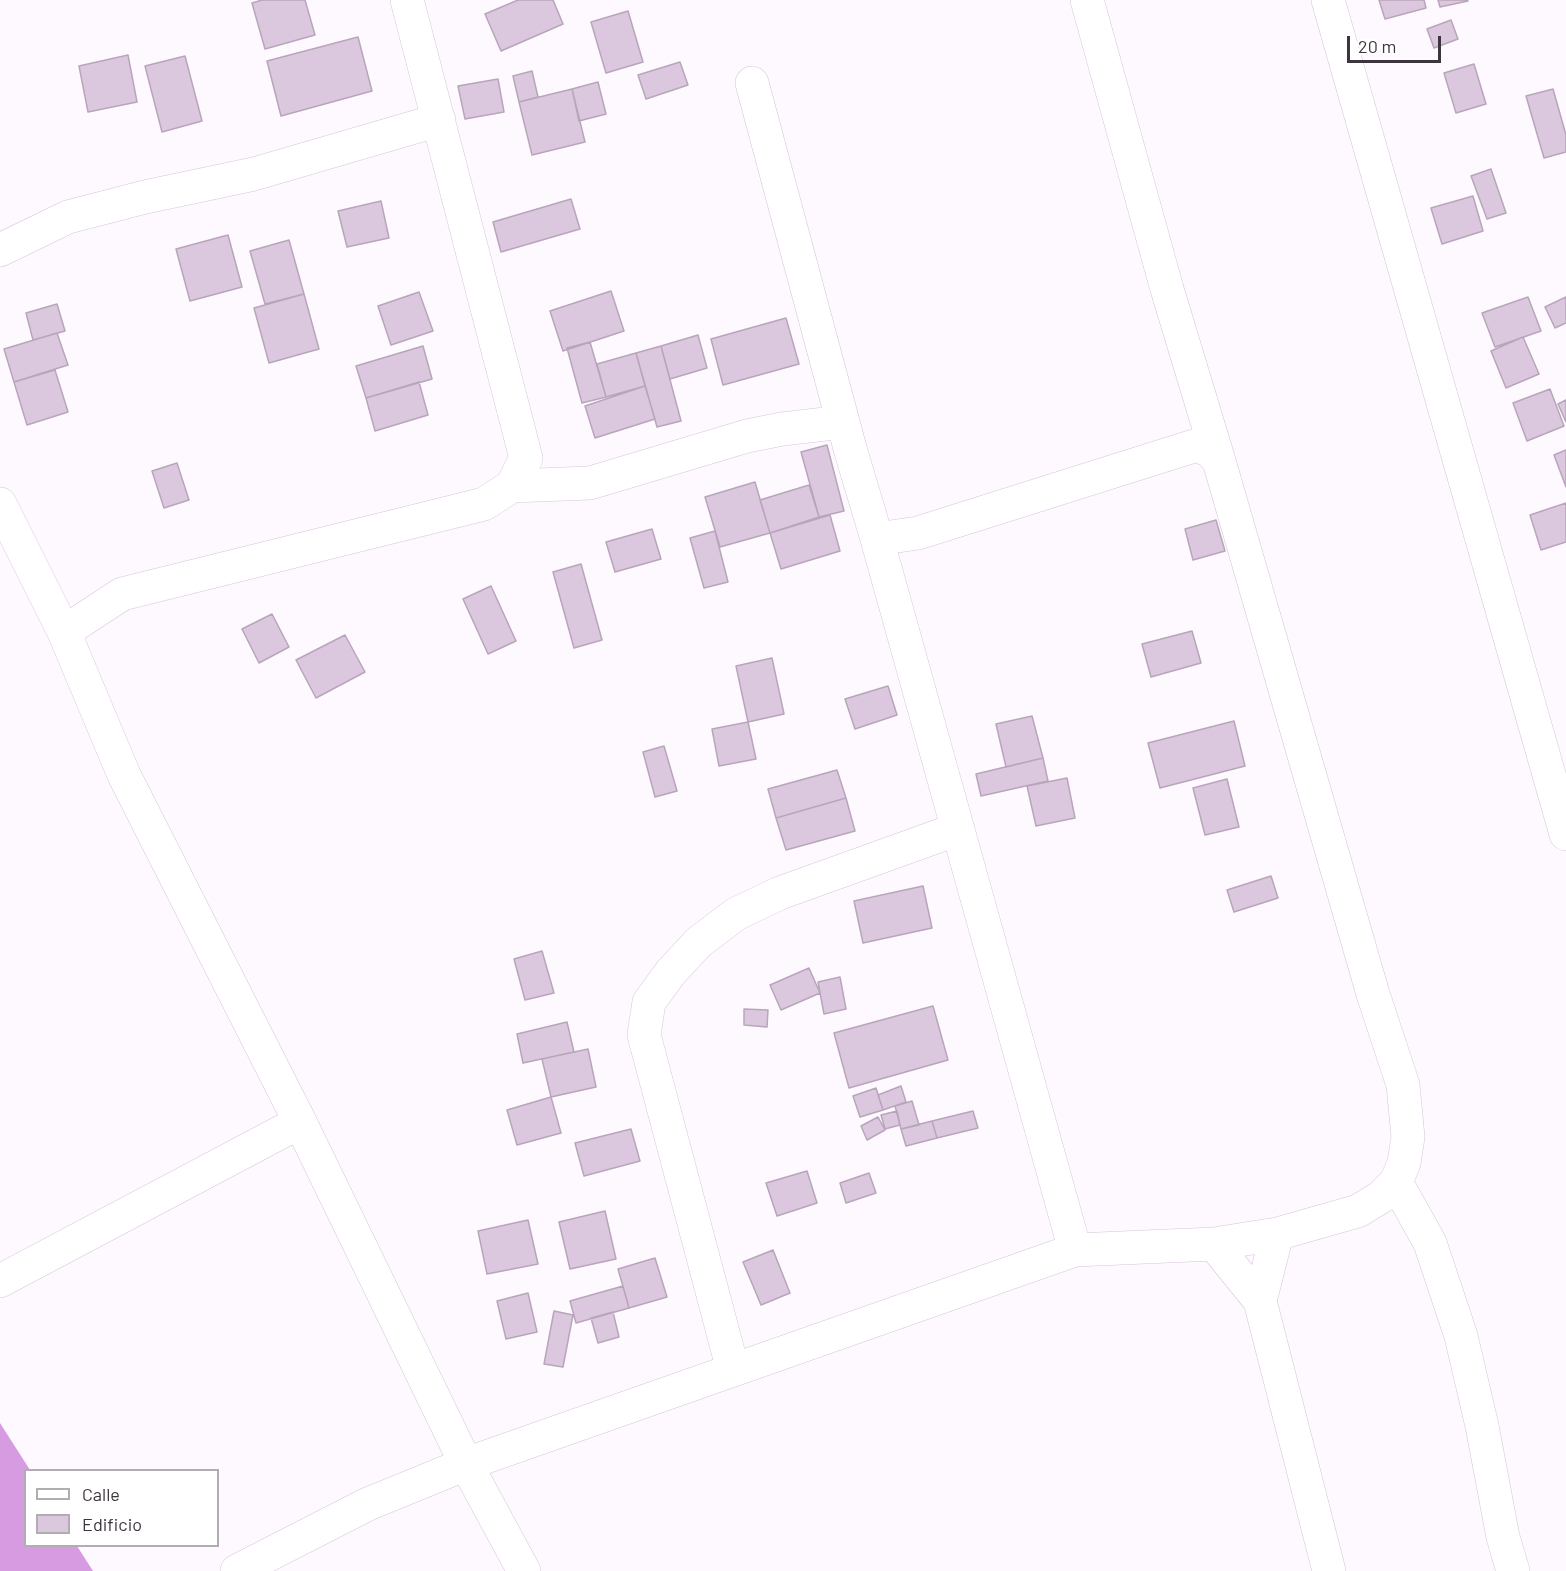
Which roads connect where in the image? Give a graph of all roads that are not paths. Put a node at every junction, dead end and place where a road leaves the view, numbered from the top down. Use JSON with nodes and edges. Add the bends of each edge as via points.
{"nodes":[{"id":1,"x":407,"y":0,"type":"edge"},
{"id":2,"x":1087,"y":0,"type":"edge"},
{"id":3,"x":1328,"y":0,"type":"edge"},
{"id":4,"x":752,"y":83,"type":"dead end"},
{"id":5,"x":439,"y":120,"type":"junction"},
{"id":6,"x":0,"y":250,"type":"edge"},
{"id":7,"x":843,"y":422,"type":"junction"},
{"id":8,"x":1219,"y":461,"type":"junction"},
{"id":9,"x":512,"y":486,"type":"junction"},
{"id":10,"x":0,"y":504,"type":"edge"},
{"id":11,"x":878,"y":539,"type":"junction"},
{"id":12,"x":64,"y":632,"type":"junction"},
{"id":13,"x":958,"y":829,"type":"junction"},
{"id":14,"x":1566,"y":834,"type":"edge"},
{"id":15,"x":300,"y":1122,"type":"junction"},
{"id":16,"x":1396,"y":1182,"type":"junction"},
{"id":17,"x":1277,"y":1234,"type":"junction"},
{"id":18,"x":1214,"y":1244,"type":"junction"},
{"id":19,"x":1075,"y":1250,"type":"junction"},
{"id":20,"x":0,"y":1281,"type":"edge"},
{"id":21,"x":1260,"y":1301,"type":"junction"},
{"id":22,"x":733,"y":1370,"type":"junction"},
{"id":23,"x":466,"y":1464,"type":"junction"},
{"id":24,"x":237,"y":1571,"type":"edge"},
{"id":25,"x":524,"y":1571,"type":"edge"},
{"id":26,"x":1329,"y":1571,"type":"edge"},
{"id":27,"x":1513,"y":1571,"type":"edge"}],
"edges":[{"from":1,"to":5,"type":"street"},
{"from":2,"to":8,"type":"street"},
{"from":3,"to":14,"type":"street"},
{"from":4,"to":7,"type":"street"},
{"from":5,"to":6,"type":"street","via":[[254,174],[68,217]]},
{"from":5,"to":9,"type":"street","via":[[526,458]]},
{"from":7,"to":9,"type":"street","via":[[747,436],[590,483]]},
{"from":7,"to":11,"type":"street"},
{"from":8,"to":11,"type":"street","via":[[1197,445],[918,533]]},
{"from":8,"to":16,"type":"street","via":[[1373,994],[1403,1085],[1408,1137]]},
{"from":9,"to":12,"type":"street","via":[[484,504],[122,594]]},
{"from":10,"to":12,"type":"street"},
{"from":11,"to":13,"type":"street"},
{"from":12,"to":15,"type":"street","via":[[124,775]]},
{"from":13,"to":19,"type":"street"},
{"from":13,"to":22,"type":"street","via":[[780,893],[736,914],[699,942],[670,972],[649,1002],[644,1035]]},
{"from":15,"to":20,"type":"street"},
{"from":15,"to":23,"type":"street"},
{"from":16,"to":17,"type":"street","via":[[1382,1197],[1358,1211]]},
{"from":16,"to":27,"type":"street","via":[[1430,1244],[1461,1336]]},
{"from":17,"to":18,"type":"street"},
{"from":17,"to":21,"type":"street"},
{"from":18,"to":19,"type":"street"},
{"from":18,"to":21,"type":"street"},
{"from":19,"to":22,"type":"street"},
{"from":21,"to":26,"type":"street"},
{"from":22,"to":23,"type":"street"},
{"from":23,"to":24,"type":"street","via":[[368,1504]]},
{"from":23,"to":25,"type":"street"}]}
